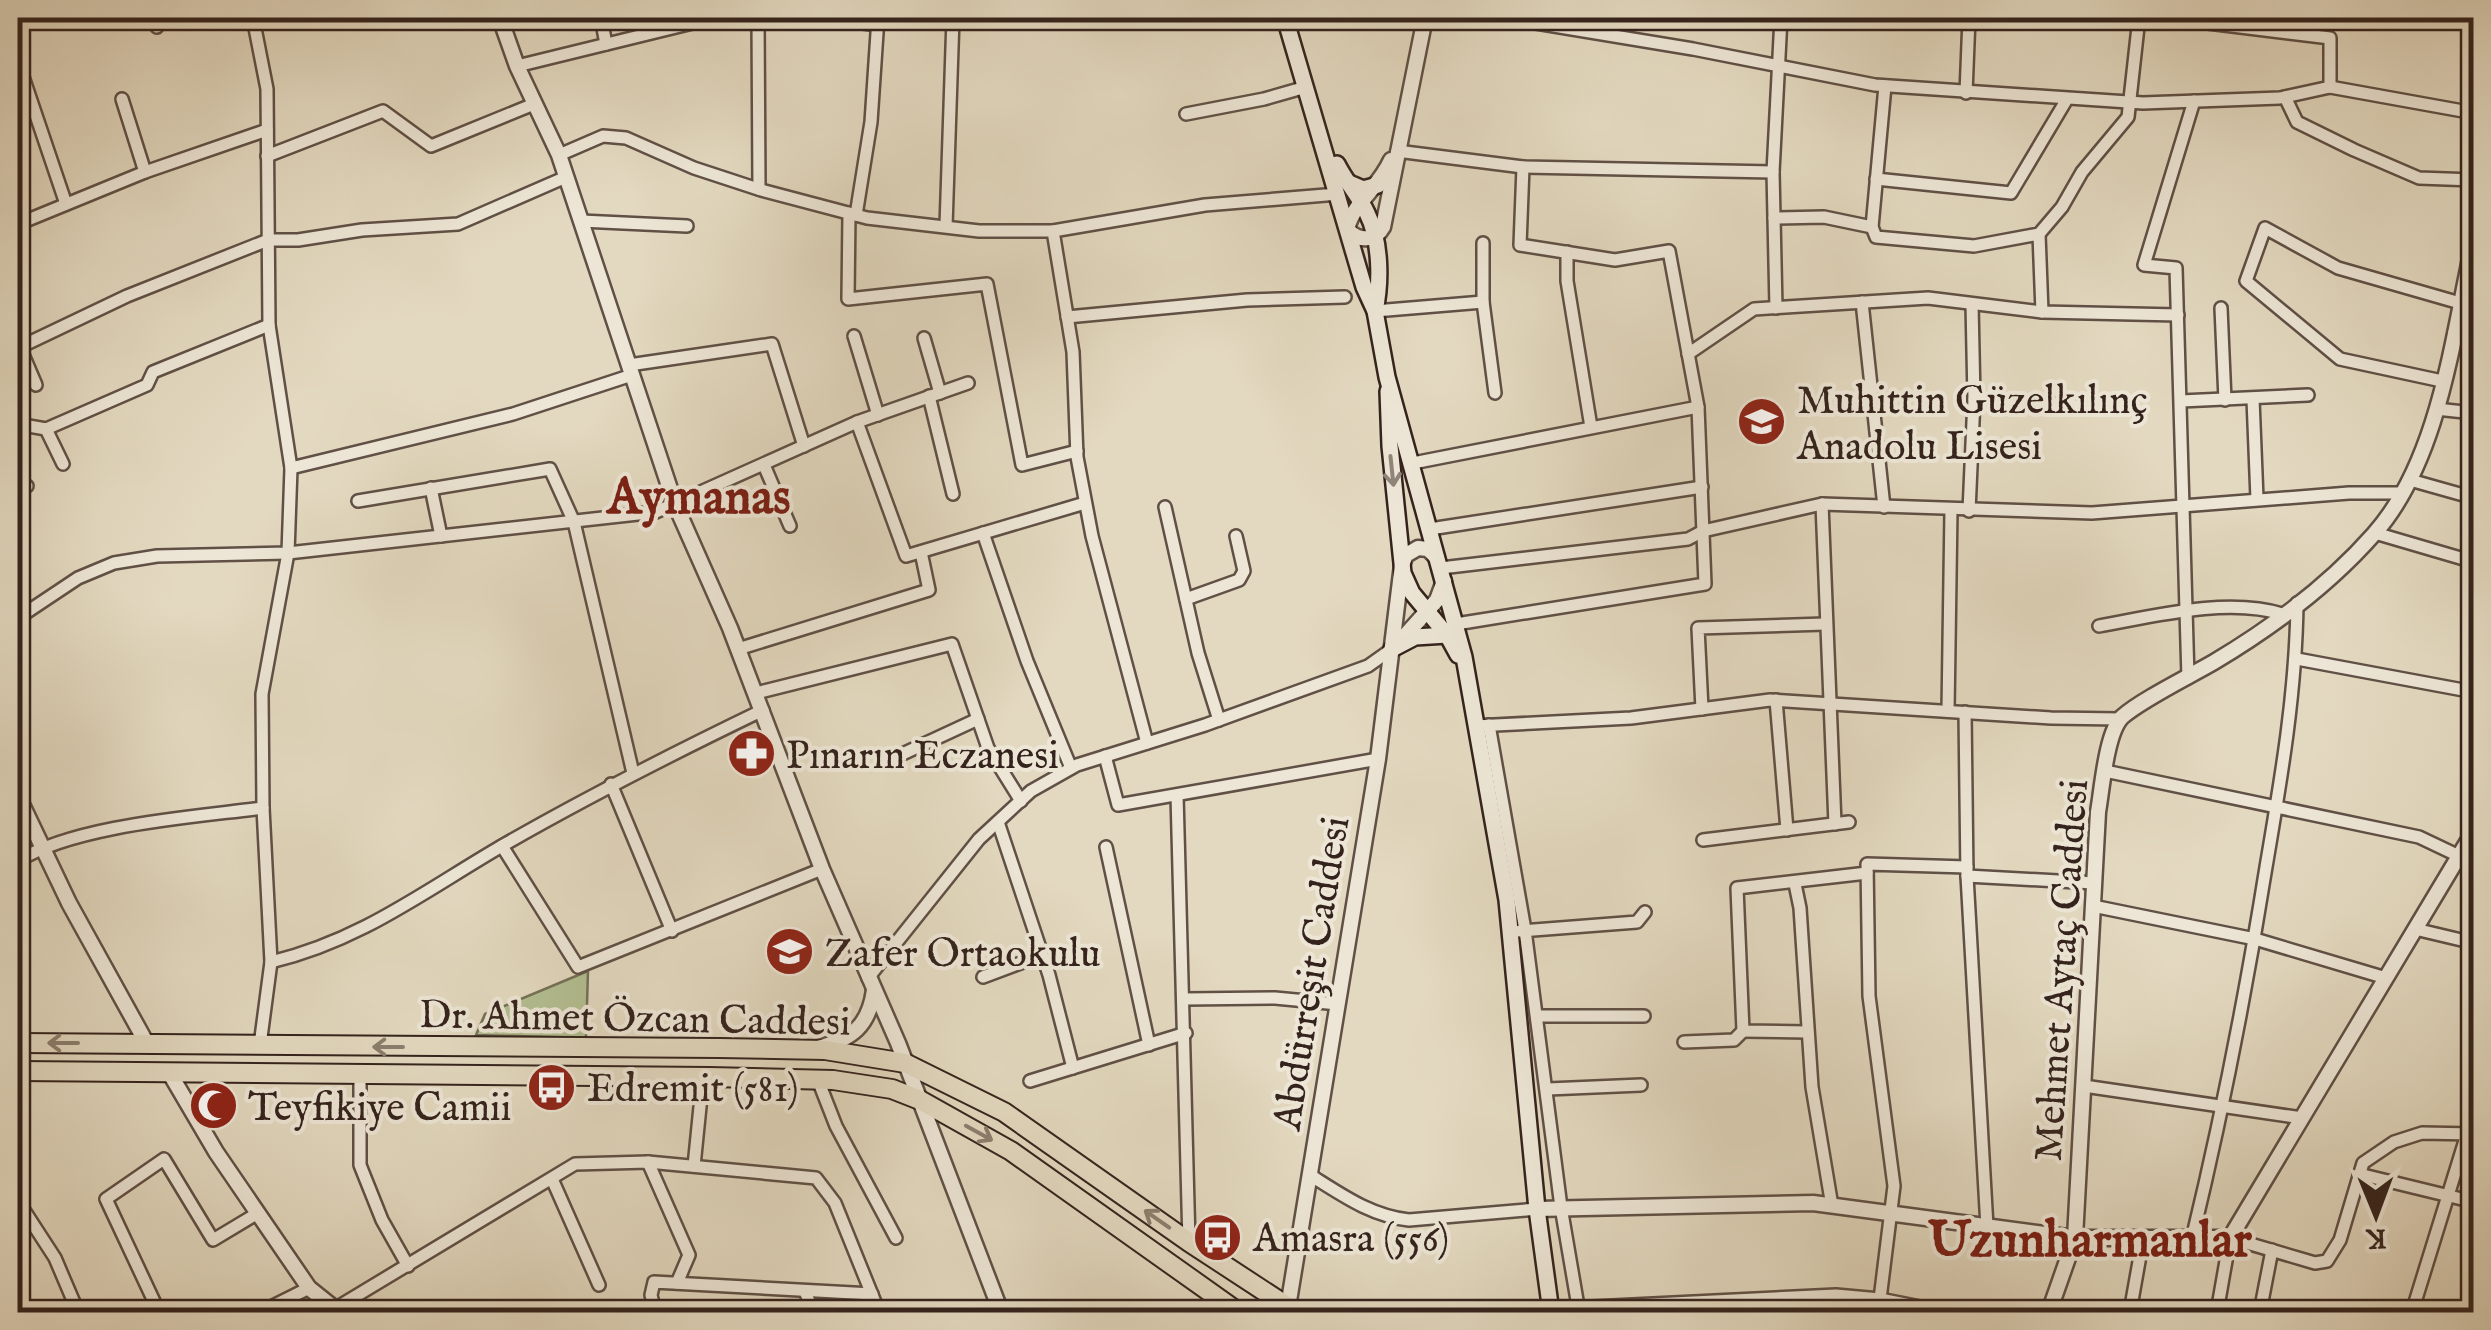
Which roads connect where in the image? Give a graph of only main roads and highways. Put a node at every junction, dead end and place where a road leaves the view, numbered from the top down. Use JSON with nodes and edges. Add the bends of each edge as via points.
{"nodes":[{"id":1,"x":1285,"y":18,"type":"edge"},
{"id":2,"x":1378,"y":186,"type":"road end"},
{"id":3,"x":1342,"y":188,"type":"junction"},
{"id":4,"x":1375,"y":311,"type":"junction"},
{"id":5,"x":1388,"y":377,"type":"junction"},
{"id":6,"x":1451,"y":629,"type":"junction"},
{"id":7,"x":1392,"y":649,"type":"road end"},
{"id":8,"x":18,"y":1043,"type":"edge"},
{"id":9,"x":18,"y":1072,"type":"edge"},
{"id":10,"x":1292,"y":1310,"type":"edge"},
{"id":11,"x":1551,"y":1311,"type":"edge"},
{"id":12,"x":1238,"y":1312,"type":"edge"}],
"edges":[{"from":1,"to":3,"type":"main road","name":"Abdürreşit Caddesi"},
{"from":2,"to":3,"type":"main road"},
{"from":3,"to":4,"type":"main road","name":"Abdürreşit Caddesi"},
{"from":3,"to":4,"type":"main road","name":"Abdürreşit Caddesi","via":[[1379,232]]},
{"from":4,"to":5,"type":"main road","name":"Abdürreşit Caddesi"},
{"from":5,"to":6,"type":"main road","name":"Abdürreşit Caddesi"},
{"from":5,"to":6,"type":"main road","name":"Abdürreşit Caddesi","one_way":true,"via":[[1402,565],[1426,611]]},
{"from":6,"to":7,"type":"main road"},
{"from":6,"to":11,"type":"main road","via":[[1482,725],[1518,931],[1536,1209]]},
{"from":10,"to":8,"type":"main road","name":"Dr. Ahmet Özcan Caddesi","one_way":true,"via":[[1004,1112],[905,1064],[809,1050]]},
{"from":9,"to":12,"type":"main road","name":"Dr. Ahmet Özcan Caddesi","one_way":true,"via":[[704,1077],[892,1089],[1011,1151]]}]}
